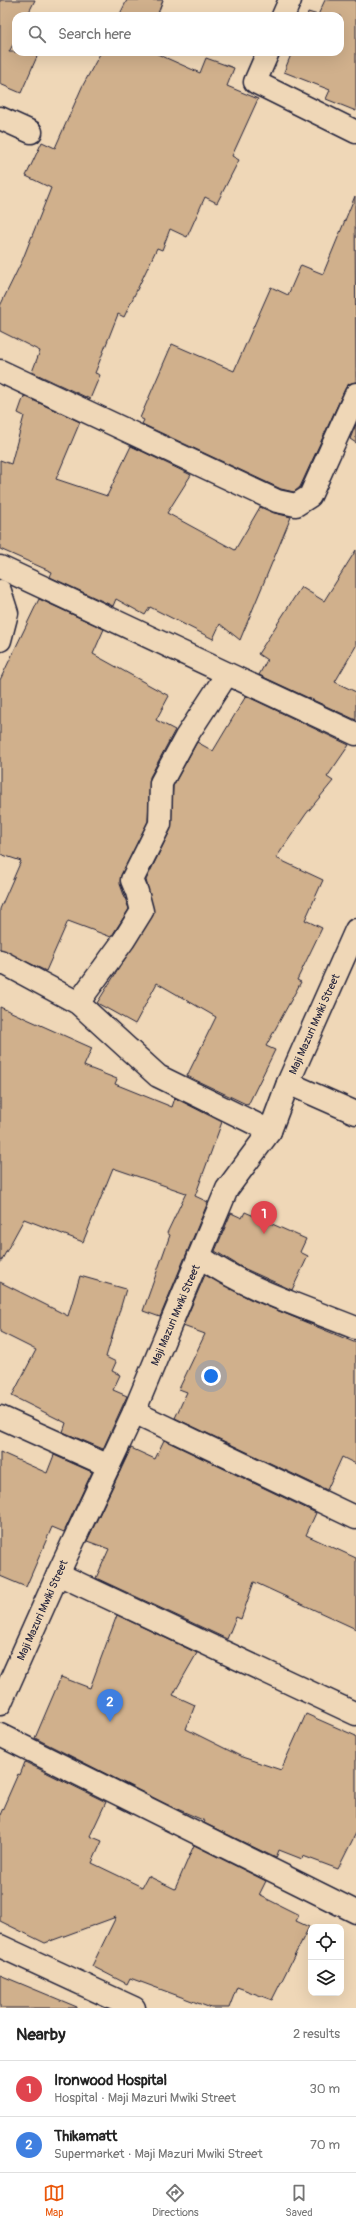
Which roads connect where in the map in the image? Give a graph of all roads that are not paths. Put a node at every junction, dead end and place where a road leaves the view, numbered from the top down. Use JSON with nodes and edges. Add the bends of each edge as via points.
{"nodes":[{"id":1,"x":290,"y":0,"type":"edge"},
{"id":2,"x":285,"y":12,"type":"edge"},
{"id":3,"x":266,"y":56,"type":"edge"},
{"id":4,"x":0,"y":118,"type":"edge"},
{"id":5,"x":31,"y":132,"type":"dead end"},
{"id":6,"x":356,"y":132,"type":"edge"},
{"id":7,"x":0,"y":371,"type":"edge"},
{"id":8,"x":356,"y":394,"type":"edge"},
{"id":9,"x":0,"y":567,"type":"edge"},
{"id":10,"x":0,"y":591,"type":"edge"},
{"id":11,"x":0,"y":640,"type":"edge"},
{"id":12,"x":227,"y":674,"type":"junction"},
{"id":13,"x":356,"y":734,"type":"edge"},
{"id":14,"x":356,"y":930,"type":"edge"},
{"id":15,"x":0,"y":961,"type":"edge"},
{"id":16,"x":78,"y":1003,"type":"junction"},
{"id":17,"x":288,"y":1082,"type":"junction"},
{"id":18,"x":356,"y":1113,"type":"edge"},
{"id":19,"x":270,"y":1130,"type":"junction"},
{"id":20,"x":199,"y":1256,"type":"junction"},
{"id":21,"x":356,"y":1328,"type":"edge"},
{"id":22,"x":134,"y":1412,"type":"junction"},
{"id":23,"x":0,"y":1417,"type":"edge"},
{"id":24,"x":109,"y":1466,"type":"junction"},
{"id":25,"x":356,"y":1518,"type":"edge"},
{"id":26,"x":58,"y":1574,"type":"junction"},
{"id":27,"x":0,"y":1704,"type":"edge"},
{"id":28,"x":356,"y":1714,"type":"edge"},
{"id":29,"x":0,"y":1735,"type":"edge"},
{"id":30,"x":356,"y":1912,"type":"edge"},
{"id":31,"x":0,"y":1946,"type":"edge"},
{"id":32,"x":134,"y":2008,"type":"edge"}],
"edges":[{"from":1,"to":2,"type":"street"},
{"from":3,"to":6,"type":"street","via":[[255,82]]},
{"from":4,"to":5,"type":"street"},
{"from":7,"to":8,"type":"street","via":[[277,502],[296,505],[310,496]]},
{"from":9,"to":12,"type":"street"},
{"from":10,"to":11,"type":"street","via":[[7,613]]},
{"from":12,"to":13,"type":"street"},
{"from":12,"to":16,"type":"street","via":[[186,737],[161,783],[160,824],[132,880],[142,911]]},
{"from":14,"to":17,"type":"street","name":"Maji Mazuri Mwiki Street"},
{"from":15,"to":16,"type":"street"},
{"from":16,"to":19,"type":"street","via":[[158,1076]]},
{"from":17,"to":18,"type":"street"},
{"from":17,"to":19,"type":"street","name":"Maji Mazuri Mwiki Street"},
{"from":19,"to":20,"type":"street","name":"Maji Mazuri Mwiki Street","via":[[228,1189]]},
{"from":20,"to":21,"type":"street","via":[[218,1270],[284,1300]]},
{"from":20,"to":22,"type":"street","name":"Maji Mazuri Mwiki Street"},
{"from":22,"to":24,"type":"street","name":"Maji Mazuri Mwiki Street"},
{"from":22,"to":25,"type":"street"},
{"from":23,"to":24,"type":"street"},
{"from":24,"to":26,"type":"street","name":"Maji Mazuri Mwiki Street"},
{"from":26,"to":27,"type":"street","name":"Maji Mazuri Mwiki Street"},
{"from":26,"to":28,"type":"street"},
{"from":29,"to":30,"type":"street"},
{"from":31,"to":32,"type":"street"}]}
